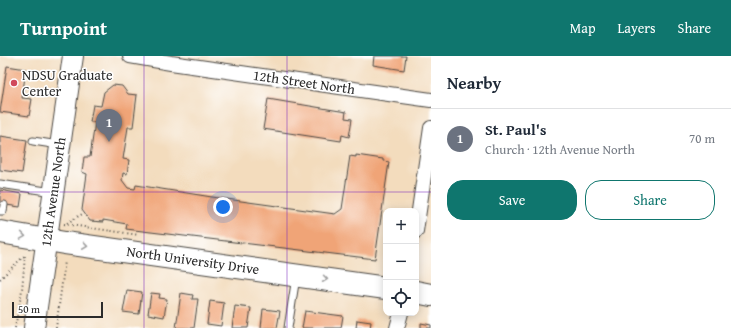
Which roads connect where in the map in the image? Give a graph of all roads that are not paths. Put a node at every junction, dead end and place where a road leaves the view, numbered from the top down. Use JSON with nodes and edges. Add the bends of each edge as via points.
{"nodes":[{"id":1,"x":73,"y":56,"type":"edge"},
{"id":2,"x":130,"y":56,"type":"edge"},
{"id":3,"x":431,"y":100,"type":"edge"},
{"id":4,"x":431,"y":128,"type":"edge"},
{"id":5,"x":33,"y":141,"type":"dead end"},
{"id":6,"x":60,"y":145,"type":"junction"},
{"id":7,"x":4,"y":187,"type":"edge"},
{"id":8,"x":53,"y":192,"type":"junction"},
{"id":9,"x":419,"y":210,"type":"edge"},
{"id":10,"x":0,"y":232,"type":"edge"},
{"id":11,"x":47,"y":240,"type":"junction"},
{"id":12,"x":296,"y":275,"type":"junction"},
{"id":13,"x":383,"y":288,"type":"edge"},
{"id":14,"x":419,"y":293,"type":"edge"},
{"id":15,"x":431,"y":295,"type":"edge"},
{"id":16,"x":400,"y":316,"type":"edge"},
{"id":17,"x":34,"y":328,"type":"edge"},
{"id":18,"x":288,"y":328,"type":"edge"},
{"id":19,"x":397,"y":328,"type":"edge"}],
"edges":[{"from":1,"to":6,"type":"main road","name":"12th Avenue North"},
{"from":2,"to":3,"type":"street","name":"12th Street North"},
{"from":4,"to":9,"type":"street"},
{"from":5,"to":6,"type":"lane"},
{"from":6,"to":8,"type":"main road","name":"12th Avenue North"},
{"from":7,"to":8,"type":"lane"},
{"from":8,"to":11,"type":"main road","name":"12th Avenue North"},
{"from":10,"to":11,"type":"main road","name":"North University Drive","one_way":true},
{"from":11,"to":12,"type":"main road","name":"North University Drive","one_way":true},
{"from":11,"to":17,"type":"main road","name":"12th Avenue North"},
{"from":12,"to":13,"type":"main road","name":"North University Drive","one_way":true},
{"from":12,"to":18,"type":"lane"},
{"from":14,"to":15,"type":"main road"},
{"from":16,"to":19,"type":"street"}]}
